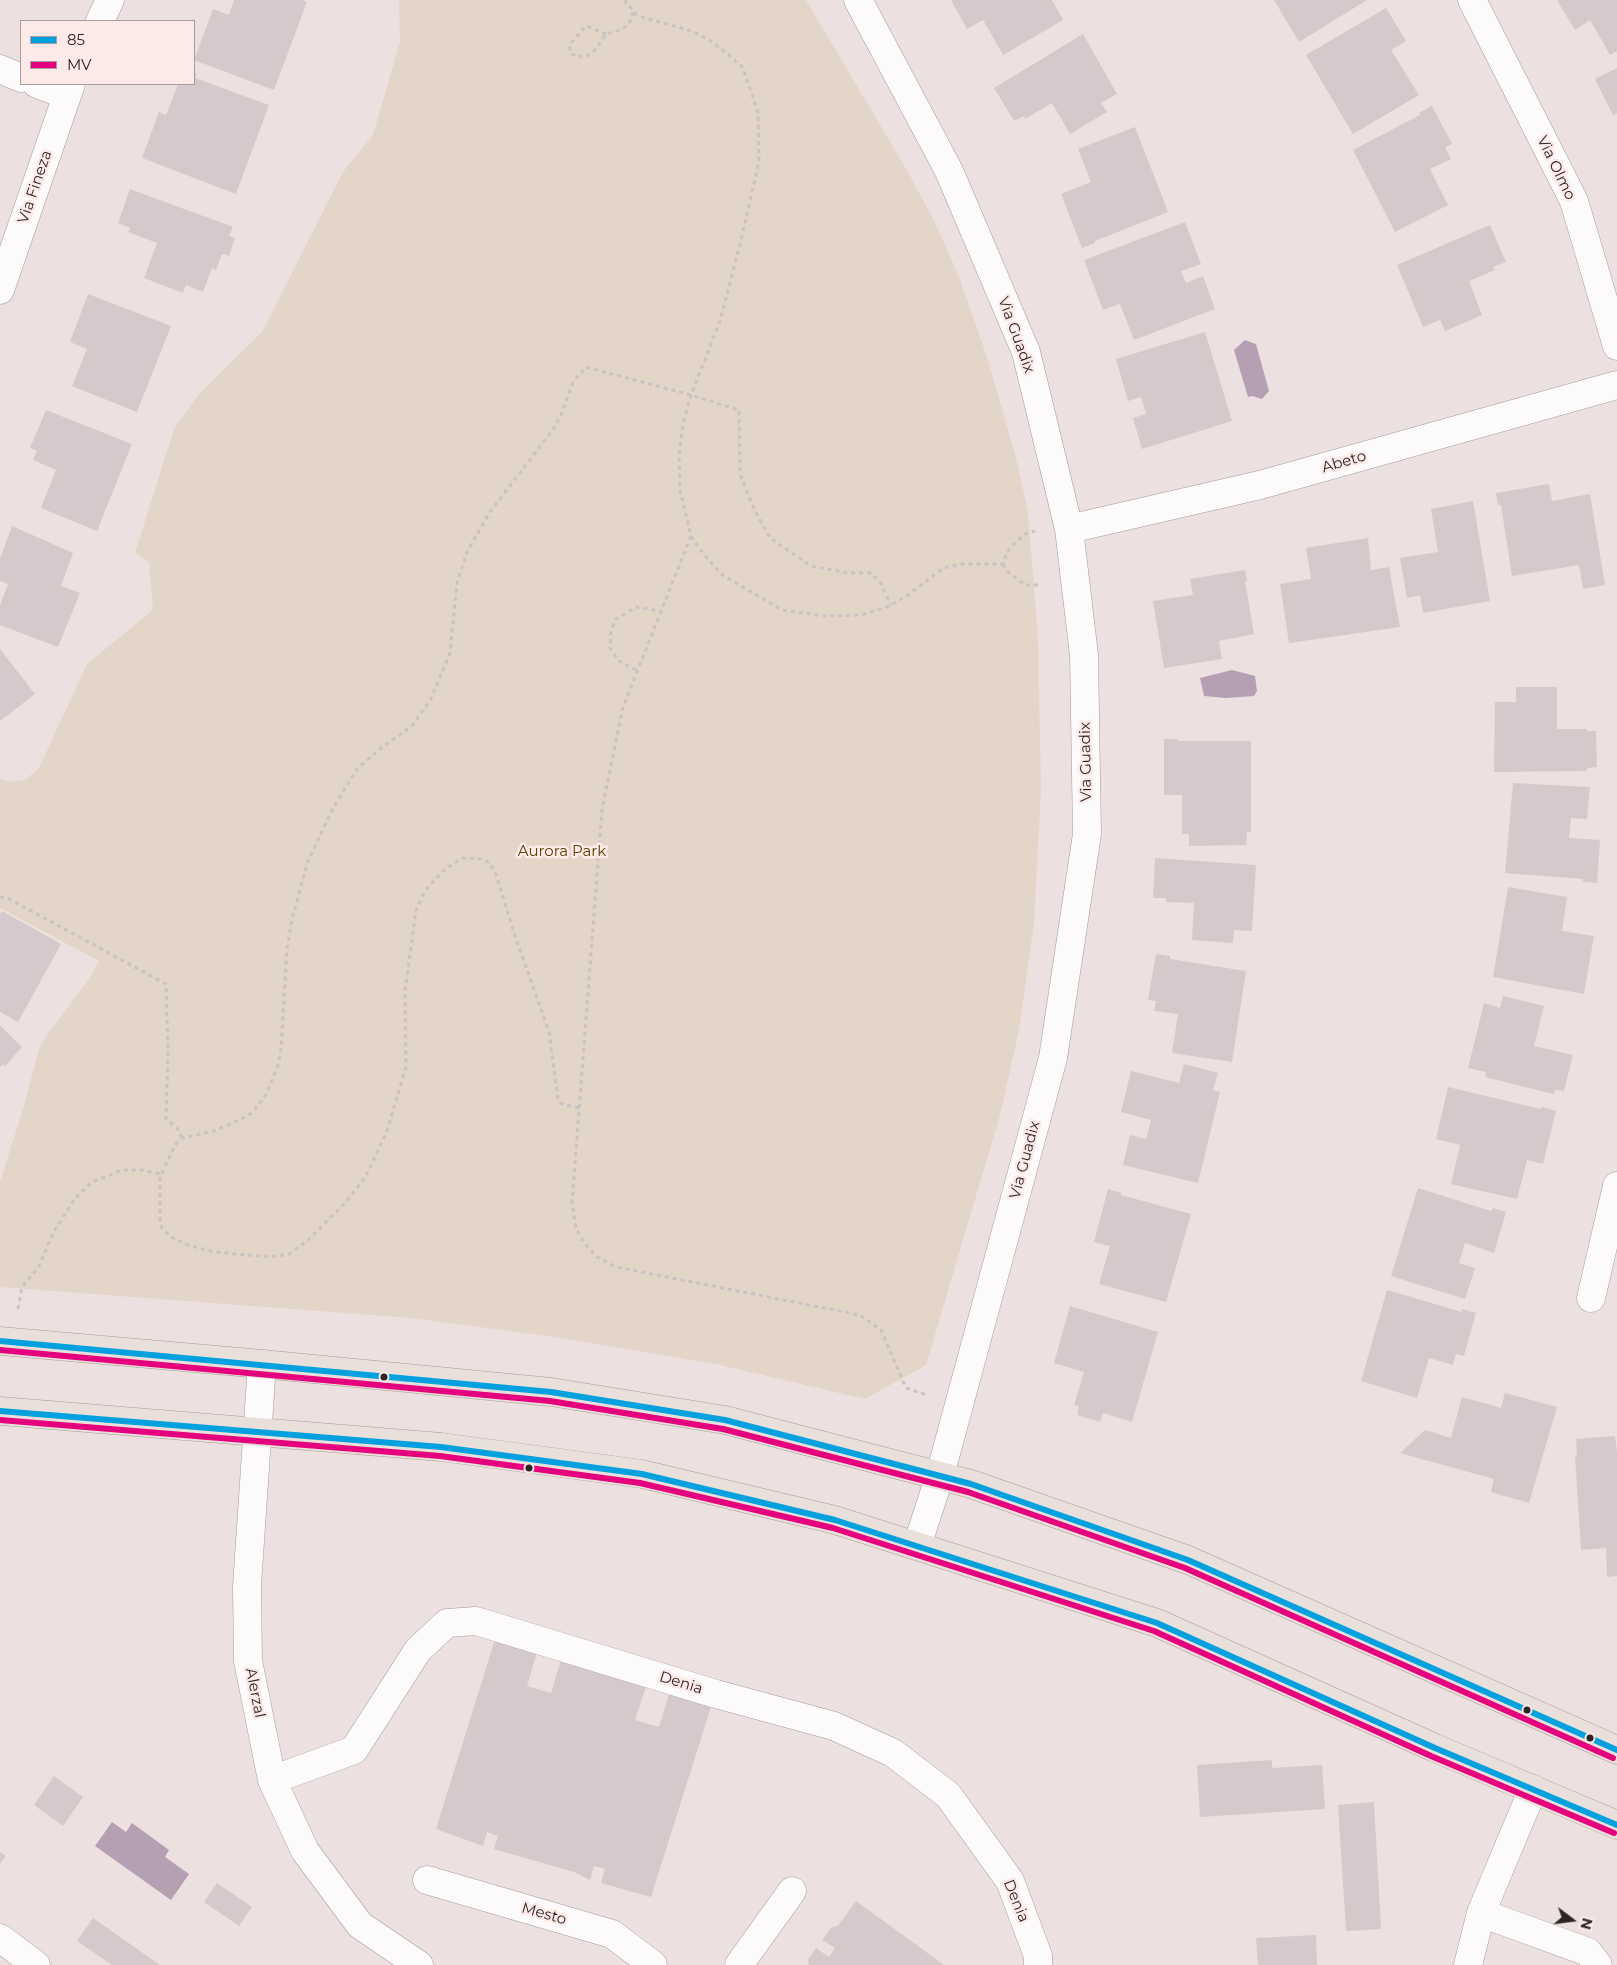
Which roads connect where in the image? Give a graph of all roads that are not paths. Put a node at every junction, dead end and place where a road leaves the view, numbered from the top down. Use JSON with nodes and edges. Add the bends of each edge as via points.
{"nodes":[{"id":1,"x":110,"y":0,"type":"edge"},
{"id":2,"x":858,"y":0,"type":"edge"},
{"id":3,"x":1472,"y":0,"type":"edge"},
{"id":4,"x":100,"y":20,"type":"edge"},
{"id":5,"x":0,"y":69,"type":"edge"},
{"id":6,"x":20,"y":78,"type":"edge"},
{"id":7,"x":43,"y":85,"type":"edge"},
{"id":8,"x":69,"y":89,"type":"edge"},
{"id":9,"x":0,"y":290,"type":"edge"},
{"id":10,"x":1617,"y":346,"type":"edge"},
{"id":11,"x":1617,"y":385,"type":"edge"},
{"id":12,"x":1068,"y":525,"type":"junction"},
{"id":13,"x":1617,"y":1186,"type":"edge"},
{"id":14,"x":1592,"y":1298,"type":"dead end"},
{"id":15,"x":6,"y":1342,"type":"edge"},
{"id":16,"x":262,"y":1364,"type":"junction"},
{"id":17,"x":0,"y":1411,"type":"edge"},
{"id":18,"x":256,"y":1432,"type":"junction"},
{"id":19,"x":940,"y":1475,"type":"junction"},
{"id":20,"x":917,"y":1546,"type":"junction"},
{"id":21,"x":1617,"y":1750,"type":"edge"},
{"id":22,"x":272,"y":1780,"type":"junction"},
{"id":23,"x":1533,"y":1789,"type":"junction"},
{"id":24,"x":1617,"y":1825,"type":"edge"},
{"id":25,"x":427,"y":1880,"type":"dead end"},
{"id":26,"x":792,"y":1891,"type":"dead end"},
{"id":27,"x":1481,"y":1913,"type":"junction"},
{"id":28,"x":0,"y":1938,"type":"edge"},
{"id":29,"x":36,"y":1965,"type":"edge"},
{"id":30,"x":419,"y":1965,"type":"edge"},
{"id":31,"x":653,"y":1965,"type":"edge"},
{"id":32,"x":739,"y":1965,"type":"edge"},
{"id":33,"x":1038,"y":1965,"type":"edge"},
{"id":34,"x":1468,"y":1965,"type":"edge"},
{"id":35,"x":1598,"y":1965,"type":"edge"}],
"edges":[{"from":1,"to":4,"type":"street"},
{"from":2,"to":12,"type":"street","name":"Via Guadix","via":[[949,171],[1026,352]]},
{"from":3,"to":10,"type":"street","name":"Via Olmo","via":[[1574,201]]},
{"from":5,"to":6,"type":"street"},
{"from":7,"to":8,"type":"street"},
{"from":8,"to":9,"type":"street","name":"Via Fineza"},
{"from":11,"to":12,"type":"street","name":"Abeto","via":[[1260,485]]},
{"from":12,"to":19,"type":"street","name":"Via Guadix","via":[[1084,655],[1087,834],[1053,1058]]},
{"from":13,"to":14,"type":"street"},
{"from":15,"to":16,"type":"main road"},
{"from":16,"to":18,"type":"street","name":"Alerzal"},
{"from":16,"to":19,"type":"main road","via":[[551,1392],[725,1420]]},
{"from":17,"to":18,"type":"main road"},
{"from":18,"to":20,"type":"main road","via":[[441,1446],[642,1474],[836,1520]]},
{"from":18,"to":22,"type":"street","name":"Alerzal","via":[[247,1586],[248,1661]]},
{"from":19,"to":20,"type":"street","name":"Via Guadix"},
{"from":19,"to":21,"type":"main road","via":[[1188,1560]]},
{"from":20,"to":23,"type":"main road","via":[[1157,1622]]},
{"from":22,"to":30,"type":"street","name":"Alerzal","via":[[305,1851],[360,1926]]},
{"from":22,"to":33,"type":"street","name":"Denia","via":[[354,1750],[418,1650],[447,1623],[476,1621],[716,1694],[834,1726],[893,1753],[948,1795],[1010,1881],[1038,1956]]},
{"from":23,"to":24,"type":"main road"},
{"from":23,"to":27,"type":"street"},
{"from":25,"to":31,"type":"street","name":"Mesto","via":[[612,1934]]},
{"from":26,"to":32,"type":"street"},
{"from":27,"to":34,"type":"street"},
{"from":27,"to":35,"type":"street","via":[[1588,1952]]},
{"from":28,"to":29,"type":"street"}]}
